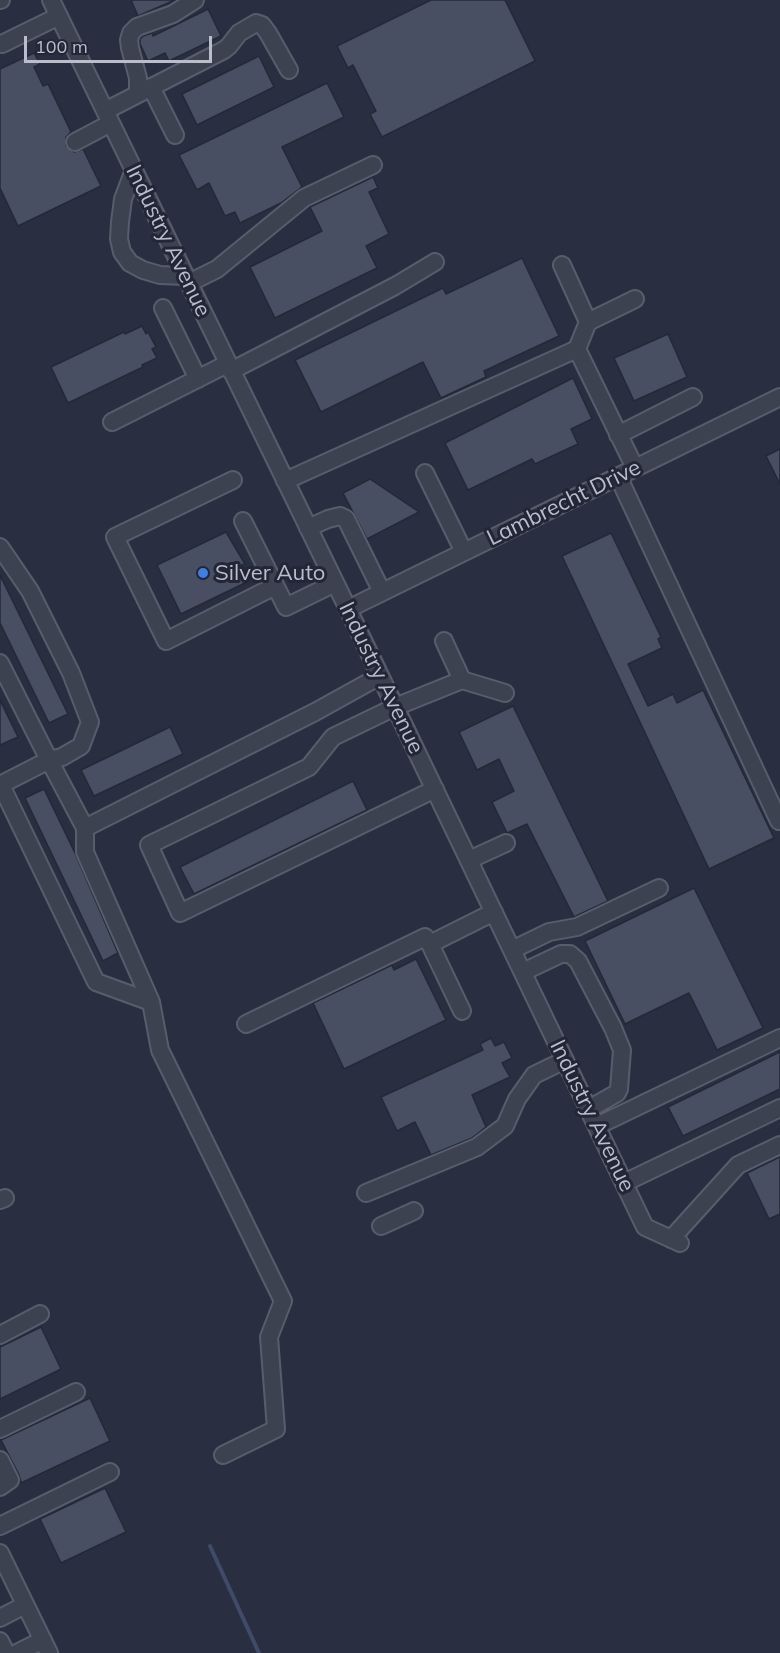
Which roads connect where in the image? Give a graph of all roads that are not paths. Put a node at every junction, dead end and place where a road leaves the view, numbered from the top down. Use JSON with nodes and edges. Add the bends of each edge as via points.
{"nodes":[{"id":1,"x":51,"y":0,"type":"edge"},
{"id":2,"x":195,"y":0,"type":"edge"},
{"id":3,"x":59,"y":16,"type":"junction"},
{"id":4,"x":2,"y":44,"type":"dead end"},
{"id":5,"x":289,"y":70,"type":"dead end"},
{"id":6,"x":144,"y":90,"type":"junction"},
{"id":7,"x":108,"y":117,"type":"junction"},
{"id":8,"x":175,"y":135,"type":"dead end"},
{"id":9,"x":75,"y":142,"type":"dead end"},
{"id":10,"x":373,"y":165,"type":"dead end"},
{"id":11,"x":134,"y":170,"type":"junction"},
{"id":12,"x":435,"y":262,"type":"dead end"},
{"id":13,"x":562,"y":265,"type":"dead end"},
{"id":14,"x":187,"y":279,"type":"junction"},
{"id":15,"x":635,"y":300,"type":"dead end"},
{"id":16,"x":163,"y":308,"type":"dead end"},
{"id":17,"x":588,"y":322,"type":"junction"},
{"id":18,"x":577,"y":348,"type":"junction"},
{"id":19,"x":229,"y":367,"type":"junction"},
{"id":20,"x":198,"y":379,"type":"junction"},
{"id":21,"x":693,"y":397,"type":"dead end"},
{"id":22,"x":780,"y":397,"type":"edge"},
{"id":23,"x":112,"y":422,"type":"dead end"},
{"id":24,"x":618,"y":435,"type":"junction"},
{"id":25,"x":635,"y":468,"type":"junction"},
{"id":26,"x":425,"y":473,"type":"dead end"},
{"id":27,"x":618,"y":476,"type":"junction"},
{"id":28,"x":232,"y":480,"type":"dead end"},
{"id":29,"x":285,"y":481,"type":"junction"},
{"id":30,"x":243,"y":520,"type":"dead end"},
{"id":31,"x":308,"y":528,"type":"junction"},
{"id":32,"x":0,"y":547,"type":"edge"},
{"id":33,"x":464,"y":552,"type":"junction"},
{"id":34,"x":335,"y":583,"type":"junction"},
{"id":35,"x":275,"y":586,"type":"junction"},
{"id":36,"x":382,"y":592,"type":"junction"},
{"id":37,"x":348,"y":609,"type":"junction"},
{"id":38,"x":444,"y":641,"type":"dead end"},
{"id":39,"x":0,"y":663,"type":"edge"},
{"id":40,"x":380,"y":676,"type":"junction"},
{"id":41,"x":462,"y":680,"type":"junction"},
{"id":42,"x":505,"y":693,"type":"dead end"},
{"id":43,"x":395,"y":707,"type":"junction"},
{"id":44,"x":49,"y":760,"type":"junction"},
{"id":45,"x":0,"y":785,"type":"edge"},
{"id":46,"x":435,"y":789,"type":"junction"},
{"id":47,"x":779,"y":821,"type":"edge"},
{"id":48,"x":85,"y":828,"type":"junction"},
{"id":49,"x":506,"y":843,"type":"dead end"},
{"id":50,"x":468,"y":860,"type":"junction"},
{"id":51,"x":659,"y":888,"type":"dead end"},
{"id":52,"x":494,"y":912,"type":"junction"},
{"id":53,"x":430,"y":944,"type":"junction"},
{"id":54,"x":512,"y":950,"type":"junction"},
{"id":55,"x":523,"y":972,"type":"junction"},
{"id":56,"x":151,"y":1002,"type":"junction"},
{"id":57,"x":462,"y":1011,"type":"dead end"},
{"id":58,"x":246,"y":1024,"type":"dead end"},
{"id":59,"x":780,"y":1038,"type":"edge"},
{"id":60,"x":565,"y":1060,"type":"junction"},
{"id":61,"x":780,"y":1108,"type":"edge"},
{"id":62,"x":589,"y":1109,"type":"junction"},
{"id":63,"x":597,"y":1126,"type":"junction"},
{"id":64,"x":780,"y":1145,"type":"edge"},
{"id":65,"x":624,"y":1183,"type":"junction"},
{"id":66,"x":366,"y":1193,"type":"dead end"},
{"id":67,"x":414,"y":1211,"type":"dead end"},
{"id":68,"x":381,"y":1226,"type":"dead end"},
{"id":69,"x":40,"y":1314,"type":"dead end"},
{"id":70,"x":0,"y":1335,"type":"edge"},
{"id":71,"x":76,"y":1392,"type":"dead end"},
{"id":72,"x":0,"y":1429,"type":"edge"},
{"id":73,"x":223,"y":1455,"type":"dead end"},
{"id":74,"x":0,"y":1460,"type":"edge"},
{"id":75,"x":110,"y":1472,"type":"dead end"},
{"id":76,"x":0,"y":1487,"type":"edge"},
{"id":77,"x":0,"y":1526,"type":"edge"},
{"id":78,"x":0,"y":1553,"type":"edge"},
{"id":79,"x":26,"y":1605,"type":"junction"},
{"id":80,"x":0,"y":1618,"type":"edge"},
{"id":81,"x":0,"y":1641,"type":"edge"},
{"id":82,"x":46,"y":1646,"type":"edge"},
{"id":83,"x":6,"y":1653,"type":"edge"},
{"id":84,"x":17,"y":1653,"type":"edge"}],
"edges":[{"from":1,"to":3,"type":"street","name":"Industry Avenue"},
{"from":2,"to":6,"type":"street","via":[[131,33],[130,48]]},
{"from":3,"to":4,"type":"street"},
{"from":3,"to":7,"type":"street","name":"Industry Avenue"},
{"from":5,"to":6,"type":"street","via":[[268,33],[256,23],[239,33],[224,50]]},
{"from":6,"to":7,"type":"street"},
{"from":6,"to":8,"type":"street"},
{"from":7,"to":9,"type":"street"},
{"from":7,"to":11,"type":"street","name":"Industry Avenue"},
{"from":10,"to":14,"type":"street","via":[[304,198],[217,269]]},
{"from":11,"to":14,"type":"street","name":"Industry Avenue"},
{"from":11,"to":14,"type":"street","via":[[123,199],[118,239],[122,252],[130,263],[143,270]]},
{"from":12,"to":19,"type":"street","via":[[395,286]]},
{"from":13,"to":17,"type":"street"},
{"from":14,"to":19,"type":"street","name":"Industry Avenue"},
{"from":15,"to":17,"type":"street"},
{"from":16,"to":20,"type":"street"},
{"from":17,"to":18,"type":"street"},
{"from":18,"to":24,"type":"street"},
{"from":18,"to":29,"type":"street"},
{"from":19,"to":20,"type":"street"},
{"from":19,"to":29,"type":"street","name":"Industry Avenue"},
{"from":20,"to":23,"type":"street"},
{"from":21,"to":24,"type":"street"},
{"from":22,"to":25,"type":"street","name":"Lambrecht Drive"},
{"from":24,"to":25,"type":"street"},
{"from":25,"to":27,"type":"street","name":"Lambrecht Drive"},
{"from":26,"to":33,"type":"street"},
{"from":27,"to":33,"type":"street","name":"Lambrecht Drive"},
{"from":27,"to":47,"type":"street"},
{"from":28,"to":35,"type":"street","via":[[115,537],[166,641]]},
{"from":29,"to":31,"type":"street","name":"Industry Avenue"},
{"from":30,"to":35,"type":"street"},
{"from":31,"to":34,"type":"street","name":"Industry Avenue"},
{"from":31,"to":36,"type":"street","via":[[340,516],[346,519]]},
{"from":32,"to":44,"type":"street","via":[[30,591],[71,673],[90,722],[81,747]]},
{"from":33,"to":36,"type":"street","name":"Lambrecht Drive"},
{"from":34,"to":35,"type":"street","via":[[286,608]]},
{"from":34,"to":37,"type":"street","name":"Industry Avenue"},
{"from":36,"to":37,"type":"street","name":"Lambrecht Drive"},
{"from":37,"to":40,"type":"street","name":"Industry Avenue"},
{"from":38,"to":41,"type":"street"},
{"from":39,"to":44,"type":"street"},
{"from":40,"to":43,"type":"street","name":"Industry Avenue"},
{"from":40,"to":48,"type":"street"},
{"from":41,"to":42,"type":"street"},
{"from":41,"to":43,"type":"street"},
{"from":43,"to":46,"type":"street","name":"Industry Avenue"},
{"from":43,"to":46,"type":"street","via":[[333,737],[309,767],[149,845],[180,913]]},
{"from":44,"to":45,"type":"street"},
{"from":44,"to":48,"type":"street"},
{"from":45,"to":56,"type":"street","via":[[96,982]]},
{"from":46,"to":50,"type":"street","name":"Industry Avenue"},
{"from":48,"to":56,"type":"street","via":[[85,852]]},
{"from":49,"to":50,"type":"street"},
{"from":50,"to":52,"type":"street","name":"Industry Avenue"},
{"from":51,"to":54,"type":"street","via":[[577,927],[549,932]]},
{"from":52,"to":53,"type":"street"},
{"from":52,"to":54,"type":"street","name":"Industry Avenue"},
{"from":53,"to":57,"type":"street"},
{"from":53,"to":58,"type":"street","via":[[426,937]]},
{"from":54,"to":55,"type":"street","name":"Industry Avenue"},
{"from":55,"to":60,"type":"street","name":"Industry Avenue"},
{"from":55,"to":62,"type":"street","via":[[561,954],[570,954],[578,961],[613,1028],[622,1050],[619,1089]]},
{"from":56,"to":73,"type":"street","via":[[160,1050],[284,1301],[269,1337],[276,1430]]},
{"from":59,"to":63,"type":"street"},
{"from":60,"to":62,"type":"street","name":"Industry Avenue"},
{"from":60,"to":66,"type":"street","via":[[534,1075],[505,1126],[477,1147]]},
{"from":61,"to":65,"type":"street"},
{"from":62,"to":63,"type":"street","name":"Industry Avenue"},
{"from":63,"to":65,"type":"street","name":"Industry Avenue"},
{"from":64,"to":65,"type":"street","name":"Industry Avenue","via":[[738,1165],[675,1241],[645,1227]]},
{"from":67,"to":68,"type":"street"},
{"from":69,"to":70,"type":"street"},
{"from":71,"to":72,"type":"street"},
{"from":74,"to":76,"type":"street","via":[[10,1480]]},
{"from":75,"to":77,"type":"street"},
{"from":78,"to":79,"type":"street"},
{"from":79,"to":80,"type":"street"},
{"from":79,"to":82,"type":"street"},
{"from":81,"to":83,"type":"street"},
{"from":82,"to":84,"type":"street"}]}
